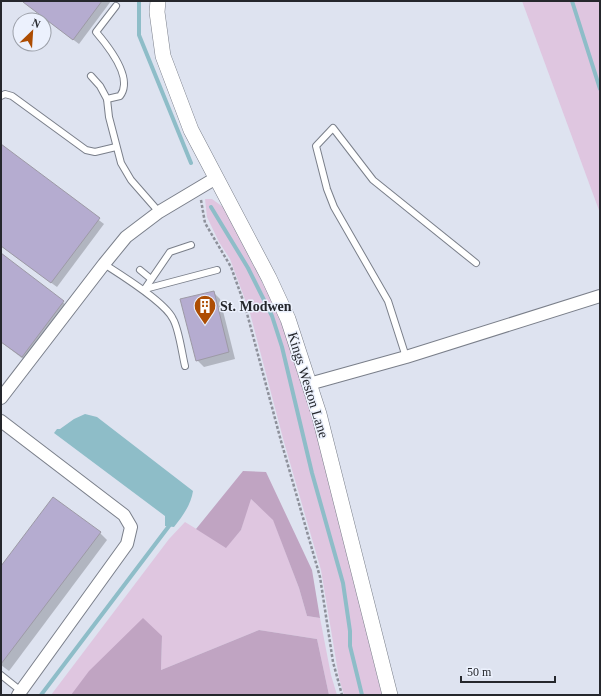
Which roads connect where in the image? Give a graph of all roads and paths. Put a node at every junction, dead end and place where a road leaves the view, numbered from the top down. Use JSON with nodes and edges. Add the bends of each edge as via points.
{"nodes":[{"id":1,"x":158,"y":1,"type":"edge"},
{"id":2,"x":116,"y":6,"type":"dead end"},
{"id":3,"x":91,"y":76,"type":"dead end"},
{"id":4,"x":1,"y":96,"type":"edge"},
{"id":5,"x":107,"y":99,"type":"junction"},
{"id":6,"x":116,"y":147,"type":"junction"},
{"id":7,"x":216,"y":178,"type":"junction"},
{"id":8,"x":198,"y":188,"type":"junction"},
{"id":9,"x":159,"y":212,"type":"junction"},
{"id":10,"x":191,"y":245,"type":"dead end"},
{"id":11,"x":476,"y":262,"type":"dead end"},
{"id":12,"x":104,"y":264,"type":"junction"},
{"id":13,"x":140,"y":270,"type":"dead end"},
{"id":14,"x":217,"y":270,"type":"dead end"},
{"id":15,"x":151,"y":279,"type":"junction"},
{"id":16,"x":144,"y":290,"type":"junction"},
{"id":17,"x":600,"y":296,"type":"edge"},
{"id":18,"x":406,"y":358,"type":"junction"},
{"id":19,"x":185,"y":366,"type":"dead end"},
{"id":20,"x":309,"y":384,"type":"junction"},
{"id":21,"x":1,"y":398,"type":"edge"},
{"id":22,"x":1,"y":421,"type":"edge"},
{"id":23,"x":1,"y":675,"type":"edge"},
{"id":24,"x":19,"y":693,"type":"edge"},
{"id":25,"x":342,"y":695,"type":"edge"},
{"id":26,"x":390,"y":695,"type":"edge"}],
"edges":[{"from":1,"to":7,"type":"street","name":"Kings Weston Lane","via":[[157,12],[164,56],[192,130]]},
{"from":2,"to":5,"type":"lane","via":[[96,32],[114,53],[125,85],[120,96]]},
{"from":3,"to":5,"type":"lane"},
{"from":4,"to":6,"type":"lane","via":[[12,96],[86,150],[95,152]]},
{"from":5,"to":6,"type":"lane"},
{"from":6,"to":9,"type":"lane","via":[[121,163],[131,180]]},
{"from":7,"to":8,"type":"street"},
{"from":7,"to":20,"type":"street","name":"Kings Weston Lane","via":[[288,319]]},
{"from":8,"to":9,"type":"street"},
{"from":8,"to":25,"type":"path","via":[[205,223],[231,268],[245,306],[320,577],[333,662]]},
{"from":9,"to":12,"type":"street","via":[[126,237]]},
{"from":10,"to":15,"type":"lane","via":[[170,252]]},
{"from":11,"to":18,"type":"lane","via":[[373,180],[333,128],[316,146],[334,207],[388,301]]},
{"from":12,"to":16,"type":"lane"},
{"from":12,"to":21,"type":"street"},
{"from":13,"to":15,"type":"lane"},
{"from":14,"to":16,"type":"lane"},
{"from":15,"to":16,"type":"lane"},
{"from":16,"to":19,"type":"lane","via":[[169,312],[174,320]]},
{"from":17,"to":18,"type":"street"},
{"from":18,"to":20,"type":"street"},
{"from":20,"to":26,"type":"street","name":"Kings Weston Lane","via":[[325,436]]},
{"from":22,"to":24,"type":"street","via":[[124,514],[131,526],[127,544]]},
{"from":23,"to":24,"type":"lane"}]}
